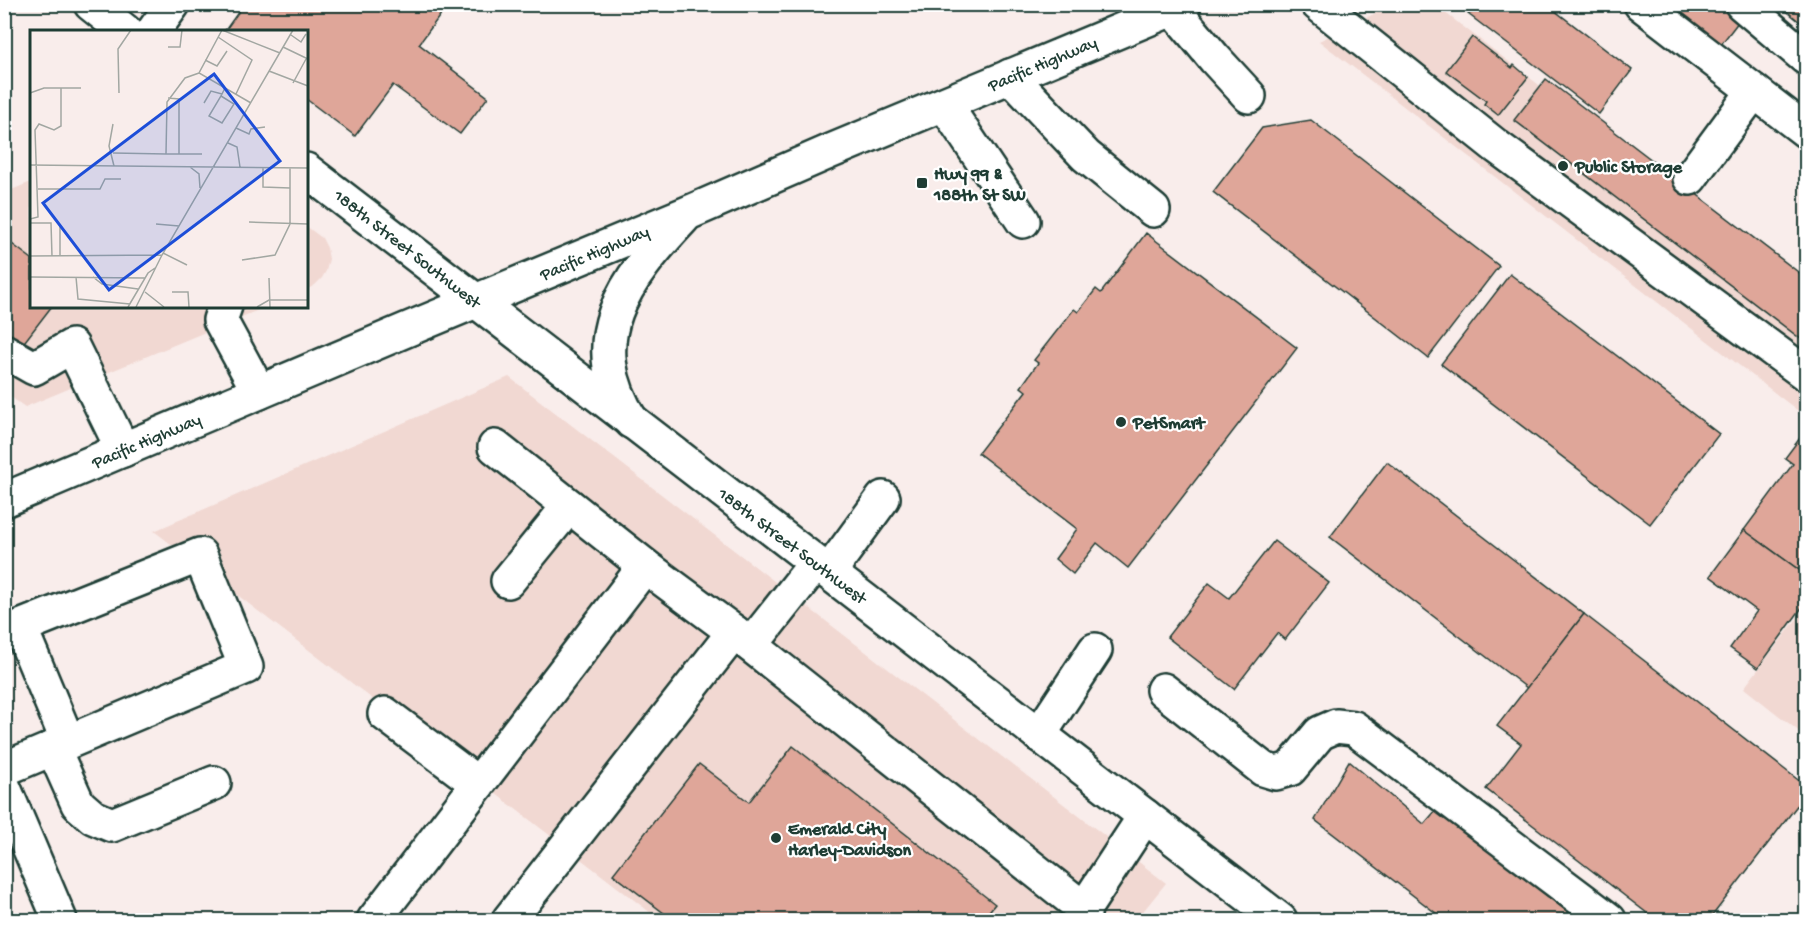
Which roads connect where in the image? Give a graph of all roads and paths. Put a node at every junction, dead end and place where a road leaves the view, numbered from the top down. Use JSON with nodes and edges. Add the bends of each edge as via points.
{"nodes":[{"id":1,"x":92,"y":4,"type":"edge"},
{"id":2,"x":173,"y":4,"type":"edge"},
{"id":3,"x":1318,"y":4,"type":"edge"},
{"id":4,"x":1641,"y":4,"type":"edge"},
{"id":5,"x":1742,"y":4,"type":"edge"},
{"id":6,"x":1178,"y":7,"type":"edge"},
{"id":7,"x":124,"y":30,"type":"edge"},
{"id":8,"x":154,"y":30,"type":"edge"},
{"id":9,"x":1806,"y":58,"type":"edge"},
{"id":10,"x":1010,"y":76,"type":"junction"},
{"id":11,"x":1754,"y":92,"type":"junction"},
{"id":12,"x":1250,"y":96,"type":"dead end"},
{"id":13,"x":945,"y":105,"type":"junction"},
{"id":14,"x":1806,"y":131,"type":"edge"},
{"id":15,"x":308,"y":172,"type":"edge"},
{"id":16,"x":1690,"y":178,"type":"dead end"},
{"id":17,"x":1153,"y":210,"type":"dead end"},
{"id":18,"x":688,"y":213,"type":"junction"},
{"id":19,"x":1023,"y":221,"type":"dead end"},
{"id":20,"x":476,"y":301,"type":"junction"},
{"id":21,"x":224,"y":308,"type":"edge"},
{"id":22,"x":4,"y":351,"type":"edge"},
{"id":23,"x":1806,"y":374,"type":"edge"},
{"id":24,"x":259,"y":392,"type":"junction"},
{"id":25,"x":632,"y":422,"type":"junction"},
{"id":26,"x":495,"y":447,"type":"dead end"},
{"id":27,"x":123,"y":450,"type":"junction"},
{"id":28,"x":883,"y":498,"type":"dead end"},
{"id":29,"x":4,"y":500,"type":"edge"},
{"id":30,"x":569,"y":506,"type":"junction"},
{"id":31,"x":645,"y":566,"type":"junction"},
{"id":32,"x":822,"y":568,"type":"junction"},
{"id":33,"x":508,"y":581,"type":"dead end"},
{"id":34,"x":742,"y":639,"type":"junction"},
{"id":35,"x":1095,"y":650,"type":"dead end"},
{"id":36,"x":1163,"y":690,"type":"dead end"},
{"id":37,"x":385,"y":714,"type":"dead end"},
{"id":38,"x":1039,"y":735,"type":"junction"},
{"id":39,"x":61,"y":745,"type":"junction"},
{"id":40,"x":4,"y":769,"type":"edge"},
{"id":41,"x":214,"y":783,"type":"dead end"},
{"id":42,"x":478,"y":784,"type":"junction"},
{"id":43,"x":4,"y":788,"type":"edge"},
{"id":44,"x":1145,"y":816,"type":"junction"},
{"id":45,"x":1084,"y":915,"type":"edge"},
{"id":46,"x":60,"y":921,"type":"edge"},
{"id":47,"x":374,"y":921,"type":"edge"},
{"id":48,"x":509,"y":921,"type":"edge"},
{"id":49,"x":1280,"y":921,"type":"edge"},
{"id":50,"x":1609,"y":921,"type":"edge"}],
"edges":[{"from":1,"to":7,"type":"main road"},
{"from":2,"to":8,"type":"main road"},
{"from":3,"to":23,"type":"main road","via":[[1496,146]]},
{"from":4,"to":11,"type":"main road"},
{"from":5,"to":9,"type":"main road"},
{"from":6,"to":10,"type":"main road","name":"Pacific Highway"},
{"from":6,"to":12,"type":"main road","via":[[1215,59]]},
{"from":10,"to":13,"type":"main road","name":"Pacific Highway"},
{"from":10,"to":17,"type":"main road","via":[[1086,156]]},
{"from":11,"to":14,"type":"main road"},
{"from":11,"to":16,"type":"main road"},
{"from":13,"to":18,"type":"main road","name":"Pacific Highway"},
{"from":13,"to":19,"type":"main road"},
{"from":15,"to":20,"type":"main road","name":"188th Street Southwest"},
{"from":18,"to":20,"type":"main road","name":"Pacific Highway"},
{"from":18,"to":25,"type":"main road","via":[[627,288],[610,328],[609,366],[614,387]]},
{"from":20,"to":24,"type":"main road","name":"Pacific Highway"},
{"from":20,"to":25,"type":"main road","name":"188th Street Southwest"},
{"from":21,"to":24,"type":"main road","via":[[220,320]]},
{"from":22,"to":27,"type":"main road","via":[[34,368],[72,346]]},
{"from":24,"to":27,"type":"main road","name":"Pacific Highway"},
{"from":25,"to":32,"type":"main road","name":"188th Street Southwest"},
{"from":26,"to":30,"type":"main road"},
{"from":27,"to":29,"type":"main road","name":"Pacific Highway"},
{"from":28,"to":32,"type":"main road"},
{"from":30,"to":31,"type":"main road"},
{"from":30,"to":33,"type":"main road"},
{"from":31,"to":34,"type":"main road"},
{"from":31,"to":42,"type":"main road"},
{"from":32,"to":34,"type":"main road"},
{"from":32,"to":38,"type":"main road","name":"188th Street Southwest"},
{"from":34,"to":45,"type":"main road"},
{"from":34,"to":48,"type":"main road"},
{"from":35,"to":38,"type":"main road"},
{"from":36,"to":50,"type":"main road","via":[[1263,769],[1276,773],[1290,769],[1320,733],[1336,726],[1354,728]]},
{"from":37,"to":42,"type":"main road"},
{"from":38,"to":44,"type":"main road","name":"188th Street Southwest"},
{"from":39,"to":39,"type":"main road","via":[[246,667],[200,555],[20,627]]},
{"from":39,"to":40,"type":"main road"},
{"from":39,"to":41,"type":"main road","via":[[78,804],[93,817],[112,825]]},
{"from":42,"to":47,"type":"main road"},
{"from":43,"to":46,"type":"main road"},
{"from":44,"to":45,"type":"main road"},
{"from":44,"to":49,"type":"main road","name":"188th Street Southwest"}]}
